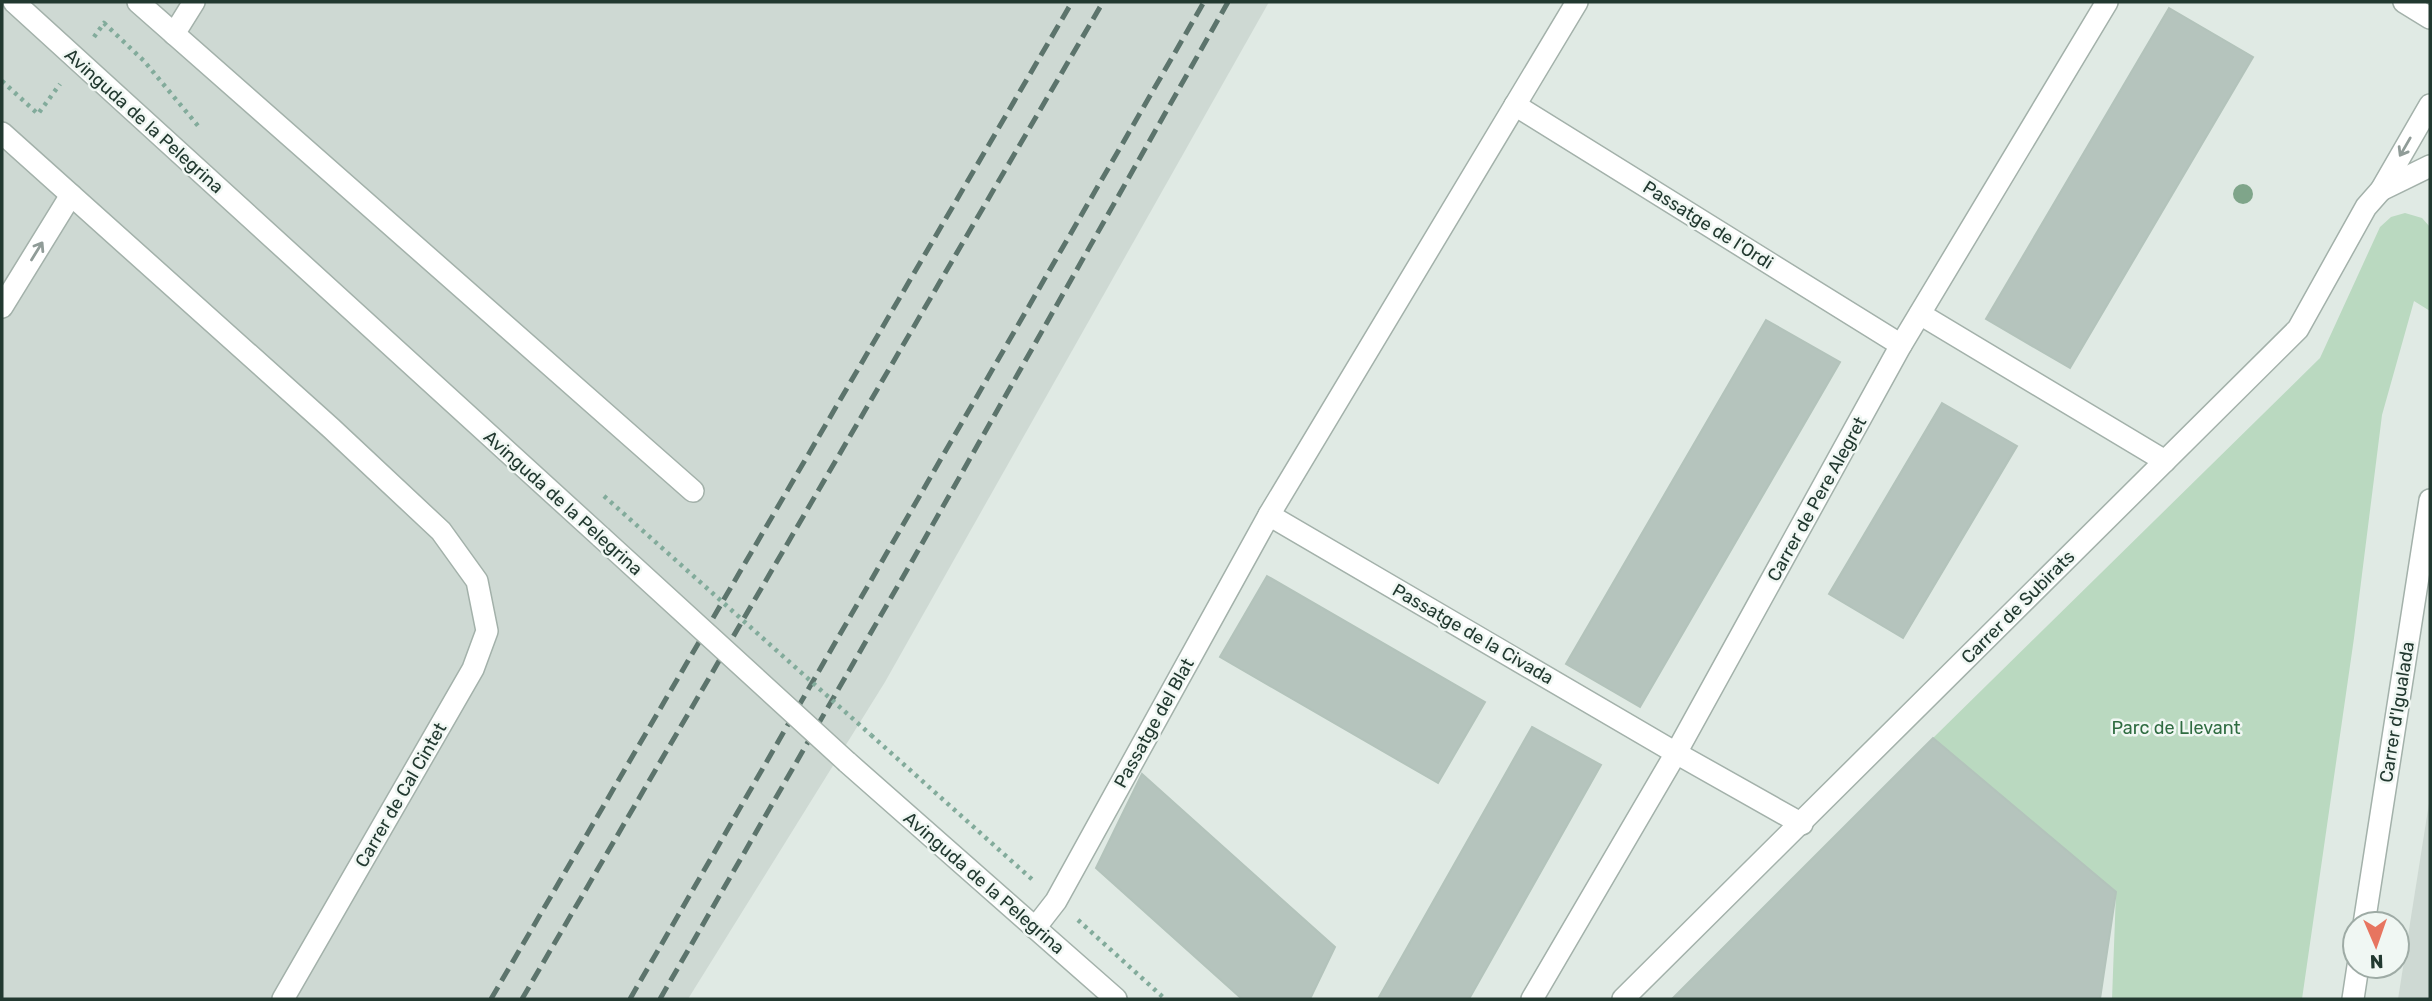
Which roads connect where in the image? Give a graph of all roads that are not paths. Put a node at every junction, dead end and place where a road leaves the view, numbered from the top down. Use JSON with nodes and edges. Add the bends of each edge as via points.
{"nodes":[{"id":1,"x":14,"y":2,"type":"edge"},
{"id":2,"x":138,"y":2,"type":"edge"},
{"id":3,"x":194,"y":2,"type":"edge"},
{"id":4,"x":1577,"y":2,"type":"edge"},
{"id":5,"x":2107,"y":2,"type":"edge"},
{"id":6,"x":2404,"y":2,"type":"edge"},
{"id":7,"x":2430,"y":18,"type":"edge"},
{"id":8,"x":174,"y":34,"type":"junction"},
{"id":9,"x":1515,"y":105,"type":"junction"},
{"id":10,"x":2430,"y":105,"type":"edge"},
{"id":11,"x":2,"y":133,"type":"edge"},
{"id":12,"x":2430,"y":166,"type":"edge"},
{"id":13,"x":2381,"y":190,"type":"junction"},
{"id":14,"x":71,"y":195,"type":"junction"},
{"id":15,"x":2,"y":307,"type":"edge"},
{"id":16,"x":1920,"y":314,"type":"junction"},
{"id":17,"x":1901,"y":345,"type":"junction"},
{"id":18,"x":2165,"y":461,"type":"junction"},
{"id":19,"x":693,"y":491,"type":"dead end"},
{"id":20,"x":2430,"y":500,"type":"edge"},
{"id":21,"x":1269,"y":515,"type":"junction"},
{"id":22,"x":1676,"y":754,"type":"junction"},
{"id":23,"x":1802,"y":824,"type":"junction"},
{"id":24,"x":2366,"y":910,"type":"edge"},
{"id":25,"x":1035,"y":928,"type":"junction"},
{"id":26,"x":2356,"y":980,"type":"edge"},
{"id":27,"x":283,"y":999,"type":"edge"},
{"id":28,"x":1116,"y":999,"type":"edge"},
{"id":29,"x":1532,"y":999,"type":"edge"},
{"id":30,"x":1623,"y":999,"type":"edge"},
{"id":31,"x":2353,"y":999,"type":"edge"}],
"edges":[{"from":1,"to":25,"type":"street","name":"Avinguda de la Pelegrina","bridge":true},
{"from":2,"to":8,"type":"street"},
{"from":3,"to":8,"type":"street"},
{"from":4,"to":9,"type":"street","name":"Passatge del Blat"},
{"from":5,"to":16,"type":"street","name":"Carrer de Pere Alegret"},
{"from":6,"to":7,"type":"street"},
{"from":8,"to":19,"type":"street"},
{"from":9,"to":17,"type":"street","name":"Passatge de l'Ordi"},
{"from":9,"to":21,"type":"street","name":"Passatge del Blat"},
{"from":10,"to":13,"type":"street","name":"Carrer de Subirats","one_way":true},
{"from":11,"to":14,"type":"street"},
{"from":12,"to":13,"type":"street","name":"Carrer de Subirats"},
{"from":13,"to":18,"type":"street","name":"Carrer de Subirats","via":[[2366,207],[2298,328]]},
{"from":15,"to":14,"type":"street","one_way":true},
{"from":14,"to":27,"type":"street","name":"Carrer de Cal Cintet","via":[[441,531],[477,581],[486,631],[473,669]]},
{"from":16,"to":17,"type":"street","name":"Carrer de Pere Alegret"},
{"from":16,"to":18,"type":"street"},
{"from":17,"to":22,"type":"street","name":"Carrer de Pere Alegret"},
{"from":18,"to":23,"type":"street","name":"Carrer de Subirats"},
{"from":20,"to":24,"type":"street","name":"Carrer d'Igualada"},
{"from":21,"to":22,"type":"street","name":"Passatge de la Civada"},
{"from":21,"to":25,"type":"street","name":"Passatge del Blat","via":[[1056,901]]},
{"from":22,"to":23,"type":"street","name":"Passatge de la Civada"},
{"from":22,"to":29,"type":"street","name":"Carrer de Pere Alegret"},
{"from":23,"to":30,"type":"street","name":"Carrer de Subirats"},
{"from":25,"to":28,"type":"street","name":"Avinguda de la Pelegrina"},
{"from":26,"to":31,"type":"street"}]}
